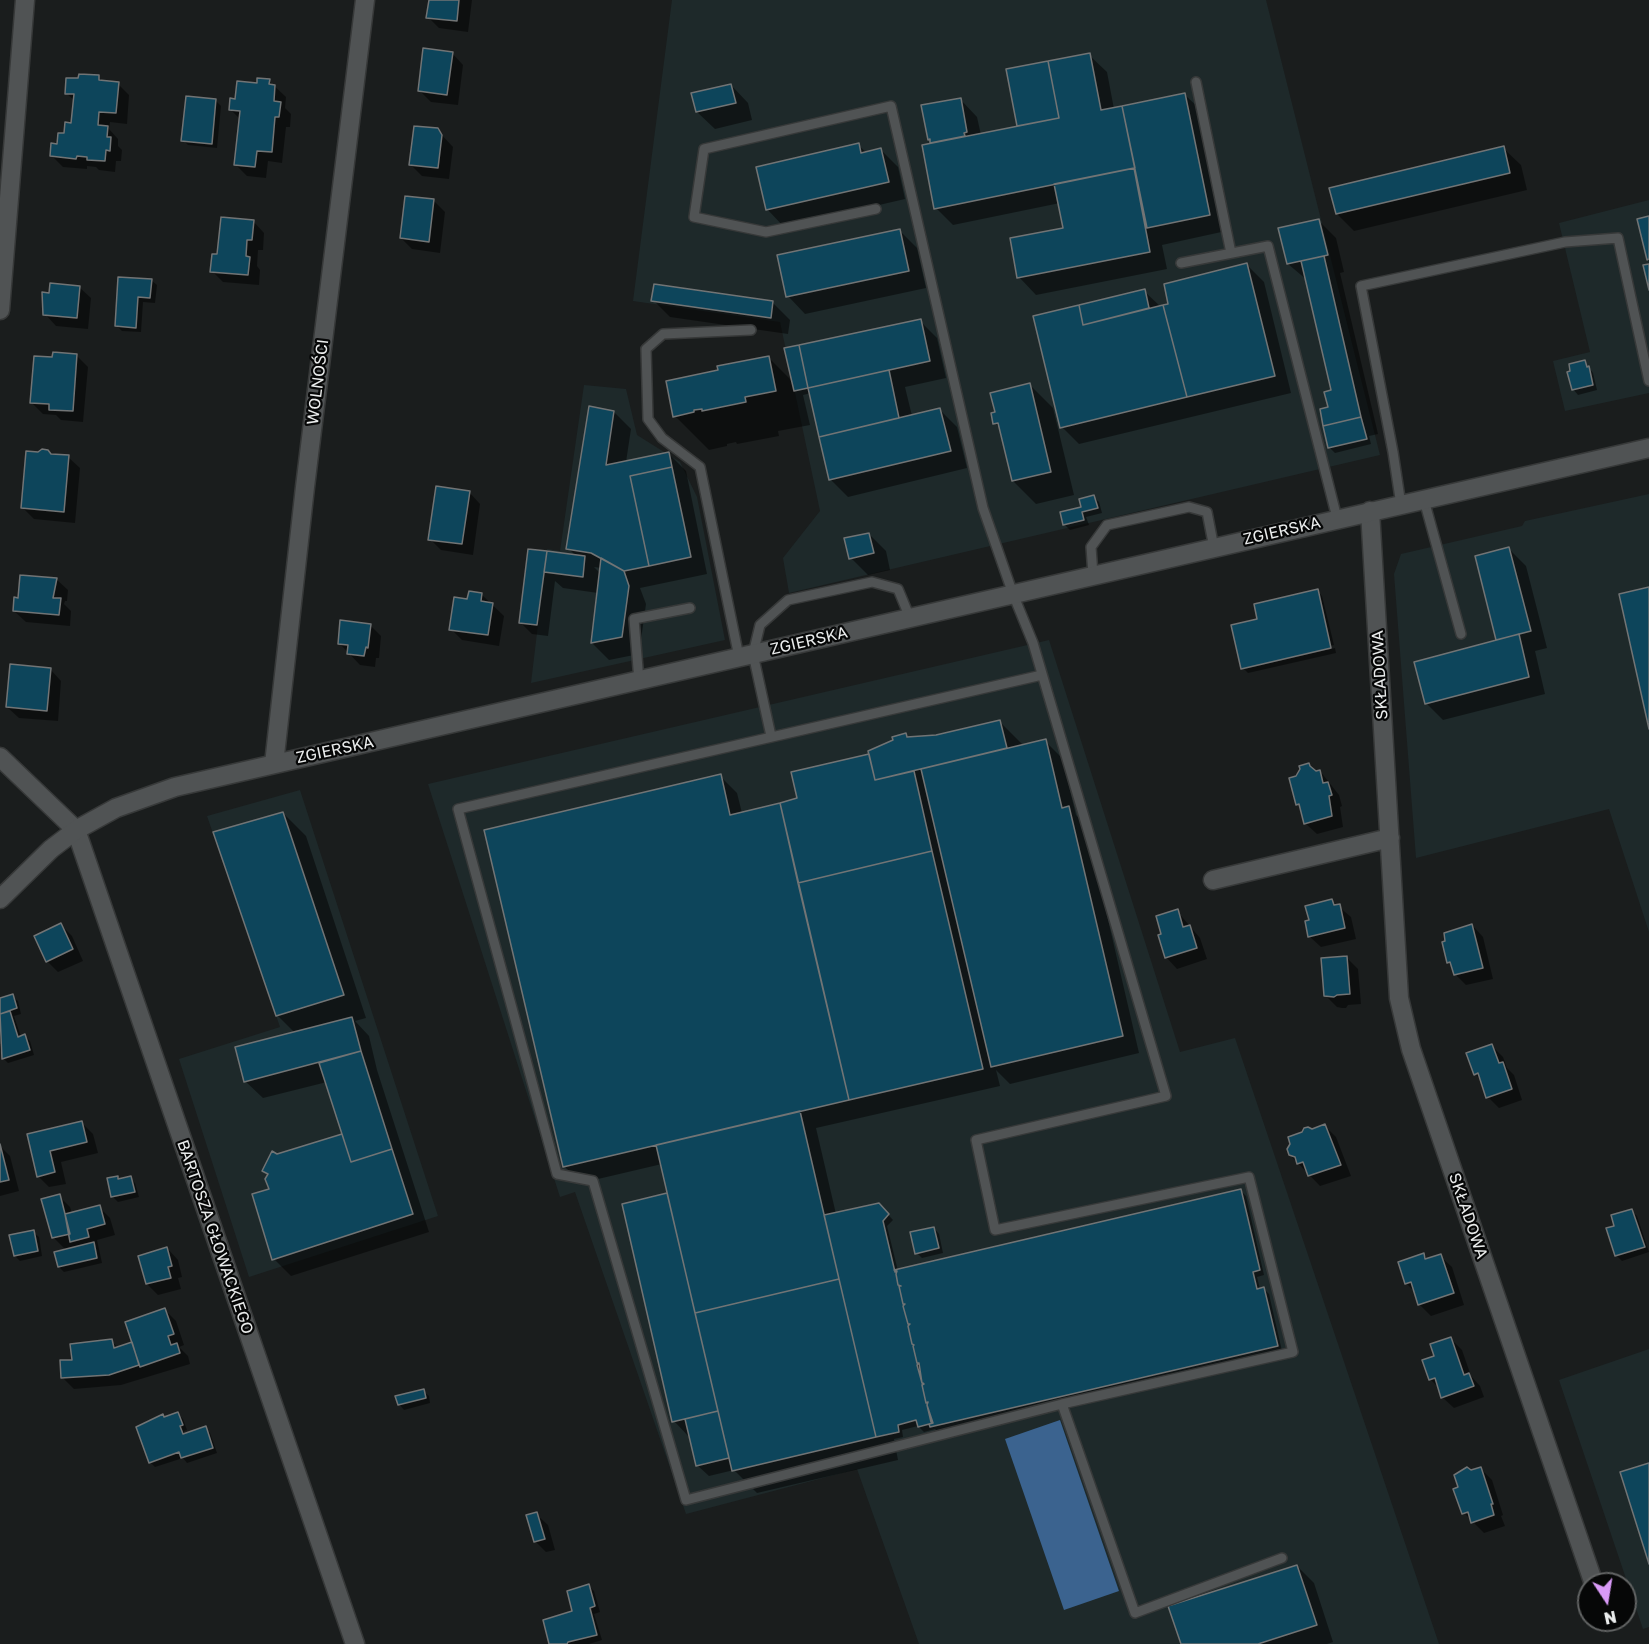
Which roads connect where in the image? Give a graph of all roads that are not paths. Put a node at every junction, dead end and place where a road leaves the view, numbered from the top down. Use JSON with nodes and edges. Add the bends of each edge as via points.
{"nodes":[{"id":1,"x":25,"y":0,"type":"edge"},
{"id":2,"x":365,"y":0,"type":"edge"},
{"id":3,"x":1196,"y":82,"type":"dead end"},
{"id":4,"x":876,"y":209,"type":"dead end"},
{"id":5,"x":1231,"y":253,"type":"junction"},
{"id":6,"x":1181,"y":263,"type":"dead end"},
{"id":7,"x":0,"y":310,"type":"edge"},
{"id":8,"x":751,"y":330,"type":"dead end"},
{"id":9,"x":1649,"y":381,"type":"edge"},
{"id":10,"x":1649,"y":448,"type":"edge"},
{"id":11,"x":1424,"y":500,"type":"junction"},
{"id":12,"x":1401,"y":504,"type":"junction"},
{"id":13,"x":1370,"y":511,"type":"junction"},
{"id":14,"x":1337,"y":518,"type":"junction"},
{"id":15,"x":1214,"y":548,"type":"junction"},
{"id":16,"x":1093,"y":575,"type":"junction"},
{"id":17,"x":1013,"y":594,"type":"junction"},
{"id":18,"x":690,"y":608,"type":"dead end"},
{"id":19,"x":910,"y":618,"type":"junction"},
{"id":20,"x":1461,"y":633,"type":"dead end"},
{"id":21,"x":746,"y":656,"type":"junction"},
{"id":22,"x":1042,"y":675,"type":"junction"},
{"id":23,"x":639,"y":681,"type":"junction"},
{"id":24,"x":771,"y":736,"type":"junction"},
{"id":25,"x":0,"y":757,"type":"edge"},
{"id":26,"x":274,"y":764,"type":"junction"},
{"id":27,"x":76,"y":830,"type":"junction"},
{"id":28,"x":1390,"y":838,"type":"junction"},
{"id":29,"x":1213,"y":880,"type":"dead end"},
{"id":30,"x":0,"y":899,"type":"edge"},
{"id":31,"x":1062,"y":1404,"type":"junction"},
{"id":32,"x":1282,"y":1558,"type":"dead end"},
{"id":33,"x":1589,"y":1572,"type":"edge"},
{"id":34,"x":355,"y":1644,"type":"edge"}],
"edges":[{"from":1,"to":7,"type":"street"},
{"from":2,"to":26,"type":"street","name":"WOLNOŚCI"},
{"from":3,"to":5,"type":"lane"},
{"from":4,"to":17,"type":"lane","via":[[766,232],[694,217],[704,149],[891,106],[982,508]]},
{"from":5,"to":6,"type":"lane"},
{"from":5,"to":14,"type":"lane","via":[[1268,246]]},
{"from":8,"to":21,"type":"lane","via":[[663,334],[646,349],[648,418],[662,438],[700,467]]},
{"from":9,"to":12,"type":"lane","via":[[1618,238],[1565,242],[1361,286]]},
{"from":10,"to":11,"type":"street","name":"ZGIERSKA"},
{"from":11,"to":12,"type":"street","name":"ZGIERSKA"},
{"from":11,"to":20,"type":"lane"},
{"from":12,"to":13,"type":"street","name":"ZGIERSKA"},
{"from":13,"to":14,"type":"street","name":"ZGIERSKA"},
{"from":13,"to":28,"type":"street","name":"SKŁADOWA"},
{"from":14,"to":15,"type":"street","name":"ZGIERSKA"},
{"from":15,"to":16,"type":"street","name":"ZGIERSKA"},
{"from":15,"to":16,"type":"lane","via":[[1207,512],[1189,507],[1107,525],[1091,547]]},
{"from":16,"to":17,"type":"street","name":"ZGIERSKA"},
{"from":17,"to":19,"type":"street","name":"ZGIERSKA"},
{"from":17,"to":22,"type":"lane"},
{"from":18,"to":23,"type":"lane","via":[[634,619]]},
{"from":19,"to":21,"type":"street","name":"ZGIERSKA"},
{"from":19,"to":21,"type":"lane","via":[[898,589],[872,582],[788,600],[760,625]]},
{"from":21,"to":23,"type":"street","name":"ZGIERSKA"},
{"from":21,"to":24,"type":"lane"},
{"from":22,"to":24,"type":"lane"},
{"from":22,"to":31,"type":"lane","via":[[1166,1096],[976,1140],[995,1230],[1249,1177],[1293,1352]]},
{"from":23,"to":26,"type":"street","name":"ZGIERSKA"},
{"from":24,"to":31,"type":"lane","via":[[458,809],[557,1174],[593,1181],[686,1500]]},
{"from":25,"to":27,"type":"street"},
{"from":26,"to":27,"type":"street","name":"ZGIERSKA","via":[[175,787],[95,818]]},
{"from":27,"to":30,"type":"street","name":"ZGIERSKA"},
{"from":27,"to":34,"type":"street","name":"BARTOSZA GŁOWACKIEGO"},
{"from":28,"to":29,"type":"street"},
{"from":28,"to":33,"type":"street","name":"SKŁADOWA","via":[[1399,998],[1411,1049]]},
{"from":31,"to":32,"type":"lane","via":[[1135,1613]]}]}
